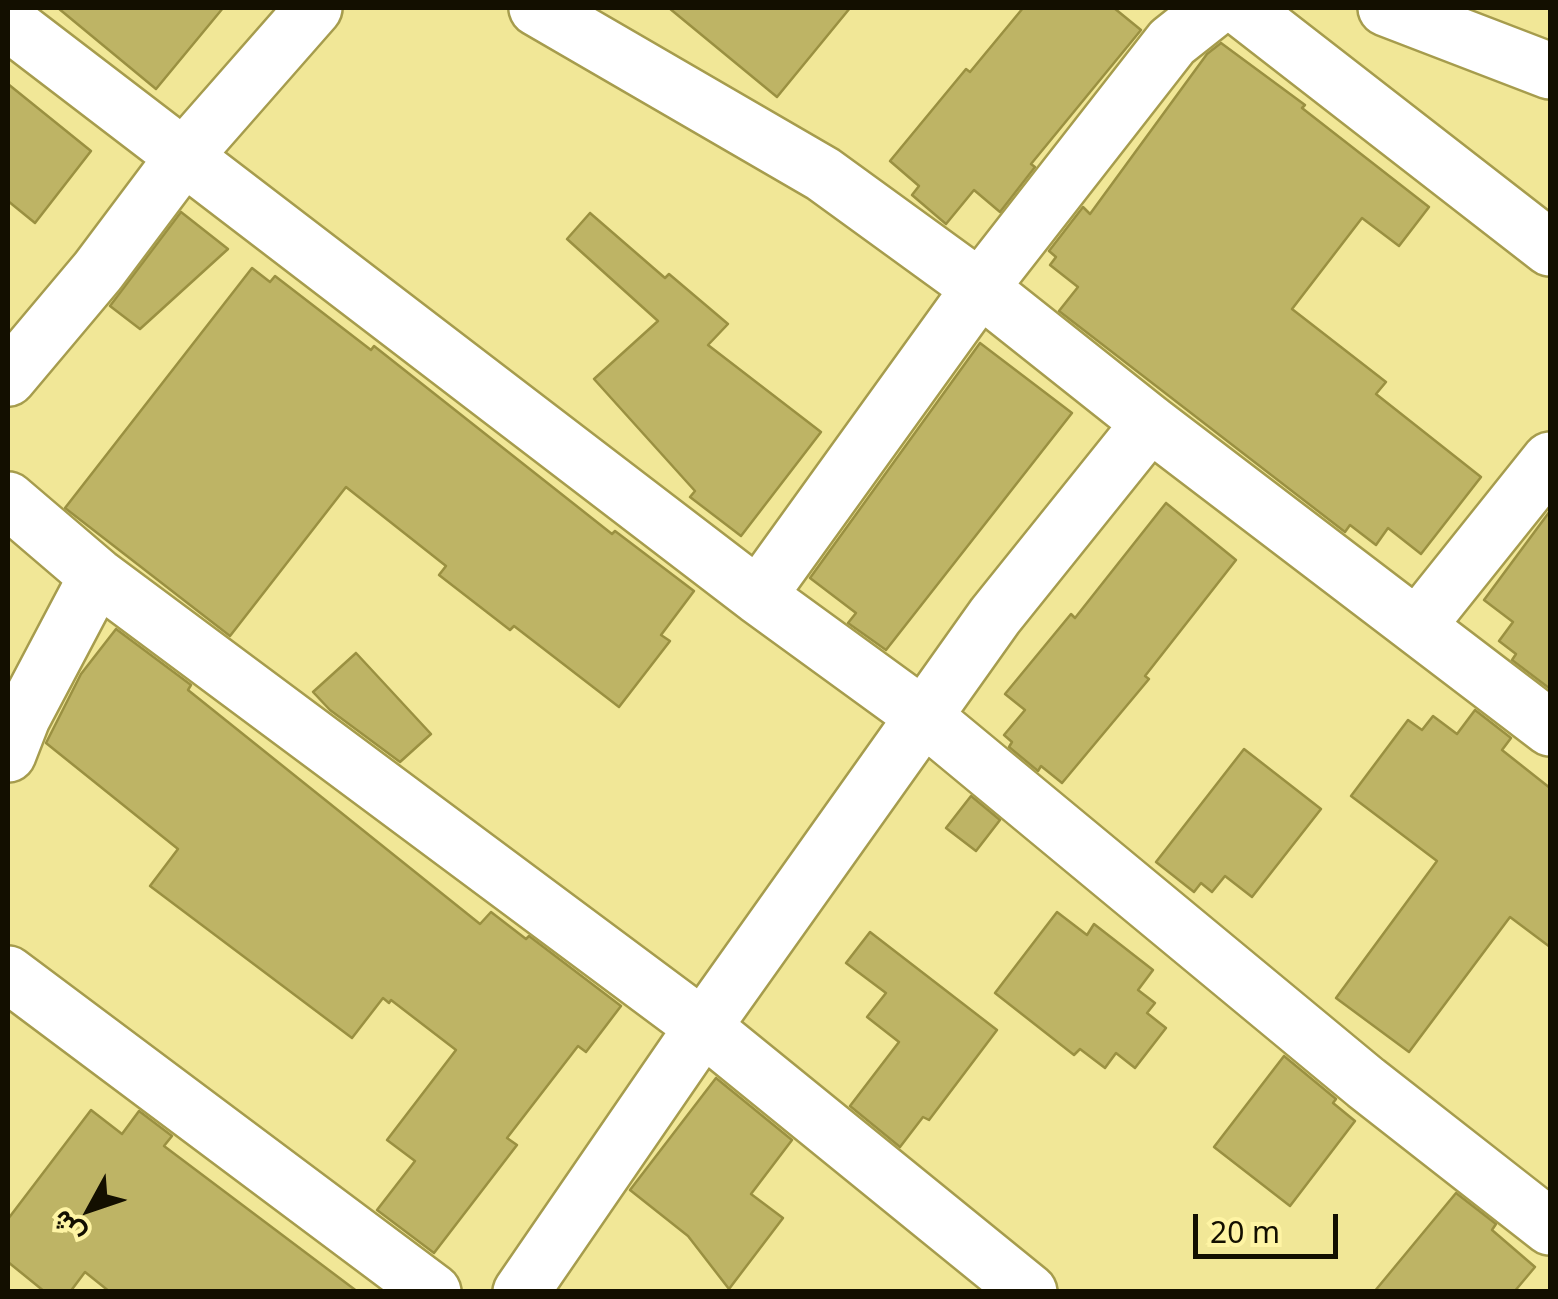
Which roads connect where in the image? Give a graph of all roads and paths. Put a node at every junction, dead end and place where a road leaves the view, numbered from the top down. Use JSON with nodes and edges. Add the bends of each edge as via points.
{"nodes":[{"id":1,"x":314,"y":8,"type":"edge"},
{"id":2,"x":537,"y":8,"type":"edge"},
{"id":3,"x":1216,"y":8,"type":"edge"},
{"id":4,"x":1241,"y":8,"type":"edge"},
{"id":5,"x":1386,"y":8,"type":"edge"},
{"id":6,"x":8,"y":22,"type":"edge"},
{"id":7,"x":1550,"y":71,"type":"edge"},
{"id":8,"x":185,"y":155,"type":"junction"},
{"id":9,"x":1550,"y":248,"type":"edge"},
{"id":10,"x":980,"y":288,"type":"junction"},
{"id":11,"x":8,"y":378,"type":"edge"},
{"id":12,"x":1150,"y":424,"type":"junction"},
{"id":13,"x":1550,"y":460,"type":"edge"},
{"id":14,"x":8,"y":500,"type":"edge"},
{"id":15,"x":98,"y":576,"type":"junction"},
{"id":16,"x":758,"y":596,"type":"junction"},
{"id":17,"x":1418,"y":625,"type":"junction"},
{"id":18,"x":924,"y":716,"type":"junction"},
{"id":19,"x":1550,"y":728,"type":"edge"},
{"id":20,"x":8,"y":754,"type":"edge"},
{"id":21,"x":8,"y":974,"type":"edge"},
{"id":22,"x":702,"y":1027,"type":"junction"},
{"id":23,"x":1550,"y":1227,"type":"edge"},
{"id":24,"x":432,"y":1292,"type":"edge"},
{"id":25,"x":521,"y":1292,"type":"edge"},
{"id":26,"x":1029,"y":1292,"type":"edge"}],
"edges":[{"from":1,"to":8,"type":"street"},
{"from":2,"to":10,"type":"street","via":[[823,174]]},
{"from":3,"to":10,"type":"street","via":[[1172,42]]},
{"from":4,"to":9,"type":"street"},
{"from":5,"to":7,"type":"street"},
{"from":6,"to":8,"type":"street"},
{"from":8,"to":11,"type":"street"},
{"from":8,"to":16,"type":"street"},
{"from":10,"to":12,"type":"street"},
{"from":10,"to":16,"type":"street"},
{"from":12,"to":17,"type":"street"},
{"from":12,"to":18,"type":"street","via":[[995,616]]},
{"from":13,"to":17,"type":"street"},
{"from":14,"to":15,"type":"street"},
{"from":15,"to":20,"type":"street"},
{"from":15,"to":22,"type":"street"},
{"from":16,"to":18,"type":"street"},
{"from":17,"to":19,"type":"street"},
{"from":18,"to":22,"type":"street"},
{"from":18,"to":23,"type":"street"},
{"from":21,"to":24,"type":"street"},
{"from":22,"to":25,"type":"street"},
{"from":22,"to":26,"type":"street"}]}
